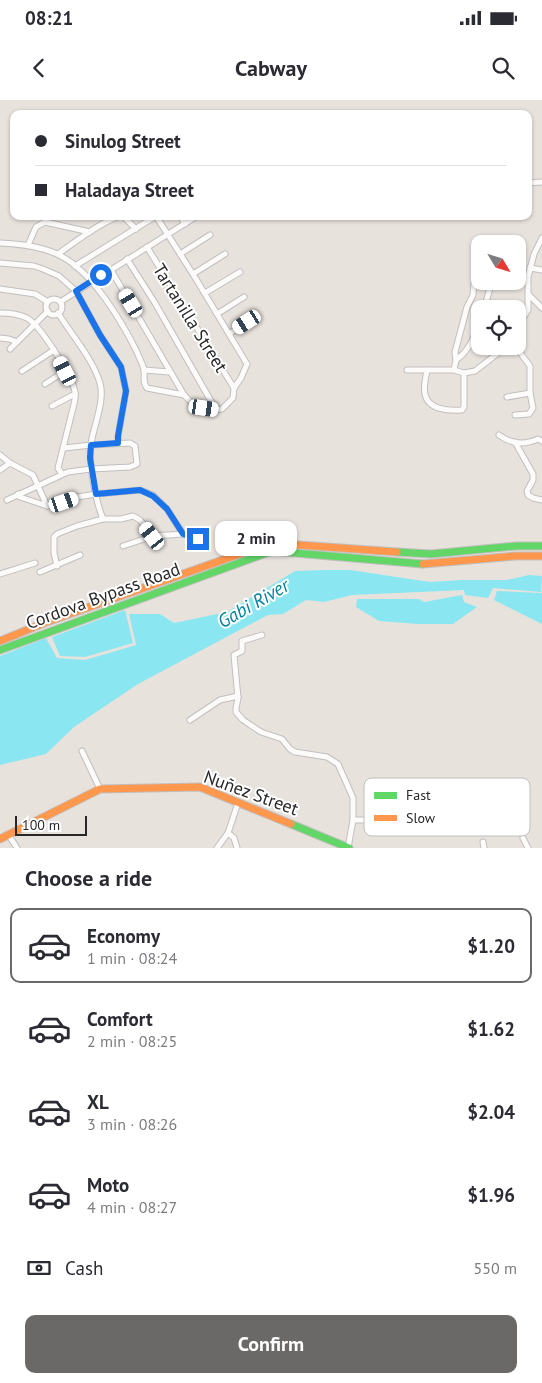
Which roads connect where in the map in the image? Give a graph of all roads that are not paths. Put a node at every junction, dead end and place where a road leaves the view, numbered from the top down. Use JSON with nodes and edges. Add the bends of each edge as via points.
{"nodes":[{"id":1,"x":110,"y":220,"type":"edge"},
{"id":2,"x":127,"y":220,"type":"edge"},
{"id":3,"x":150,"y":220,"type":"edge"},
{"id":4,"x":159,"y":220,"type":"edge"},
{"id":5,"x":182,"y":220,"type":"edge"},
{"id":6,"x":191,"y":220,"type":"edge"},
{"id":7,"x":185,"y":224,"type":"junction"},
{"id":8,"x":136,"y":229,"type":"junction"},
{"id":9,"x":90,"y":232,"type":"junction"},
{"id":10,"x":168,"y":234,"type":"junction"},
{"id":11,"x":210,"y":235,"type":"dead end"},
{"id":12,"x":542,"y":238,"type":"edge"},
{"id":13,"x":0,"y":243,"type":"edge"},
{"id":14,"x":28,"y":245,"type":"junction"},
{"id":15,"x":147,"y":247,"type":"junction"},
{"id":16,"x":58,"y":254,"type":"junction"},
{"id":17,"x":180,"y":254,"type":"junction"},
{"id":18,"x":225,"y":254,"type":"dead end"},
{"id":19,"x":127,"y":259,"type":"junction"},
{"id":20,"x":0,"y":263,"type":"edge"},
{"id":21,"x":75,"y":266,"type":"junction"},
{"id":22,"x":530,"y":268,"type":"junction"},
{"id":23,"x":111,"y":270,"type":"junction"},
{"id":24,"x":542,"y":270,"type":"edge"},
{"id":25,"x":240,"y":272,"type":"dead end"},
{"id":26,"x":193,"y":274,"type":"junction"},
{"id":27,"x":91,"y":281,"type":"junction"},
{"id":28,"x":0,"y":289,"type":"edge"},
{"id":29,"x":473,"y":290,"type":"edge"},
{"id":30,"x":76,"y":291,"type":"junction"},
{"id":31,"x":205,"y":293,"type":"junction"},
{"id":32,"x":529,"y":295,"type":"junction"},
{"id":33,"x":244,"y":297,"type":"dead end"},
{"id":34,"x":48,"y":302,"type":"junction"},
{"id":35,"x":60,"y":302,"type":"junction"},
{"id":36,"x":542,"y":308,"type":"edge"},
{"id":37,"x":48,"y":311,"type":"junction"},
{"id":38,"x":0,"y":313,"type":"edge"},
{"id":39,"x":58,"y":313,"type":"junction"},
{"id":40,"x":217,"y":314,"type":"junction"},
{"id":41,"x":526,"y":314,"type":"edge"},
{"id":42,"x":247,"y":322,"type":"dead end"},
{"id":43,"x":35,"y":325,"type":"junction"},
{"id":44,"x":229,"y":334,"type":"junction"},
{"id":45,"x":0,"y":338,"type":"edge"},
{"id":46,"x":471,"y":341,"type":"edge"},
{"id":47,"x":17,"y":342,"type":"junction"},
{"id":48,"x":10,"y":348,"type":"dead end"},
{"id":49,"x":54,"y":350,"type":"junction"},
{"id":50,"x":495,"y":355,"type":"edge"},
{"id":51,"x":522,"y":355,"type":"edge"},
{"id":52,"x":456,"y":360,"type":"junction"},
{"id":53,"x":144,"y":370,"type":"junction"},
{"id":54,"x":407,"y":370,"type":"dead end"},
{"id":55,"x":427,"y":370,"type":"junction"},
{"id":56,"x":454,"y":370,"type":"junction"},
{"id":57,"x":22,"y":371,"type":"dead end"},
{"id":58,"x":65,"y":371,"type":"junction"},
{"id":59,"x":169,"y":372,"type":"junction"},
{"id":60,"x":464,"y":373,"type":"junction"},
{"id":61,"x":45,"y":384,"type":"dead end"},
{"id":62,"x":234,"y":388,"type":"junction"},
{"id":63,"x":530,"y":393,"type":"junction"},
{"id":64,"x":76,"y":394,"type":"junction"},
{"id":65,"x":184,"y":395,"type":"junction"},
{"id":66,"x":507,"y":397,"type":"dead end"},
{"id":67,"x":52,"y":406,"type":"dead end"},
{"id":68,"x":216,"y":410,"type":"junction"},
{"id":69,"x":515,"y":415,"type":"dead end"},
{"id":70,"x":499,"y":435,"type":"dead end"},
{"id":71,"x":515,"y":442,"type":"junction"},
{"id":72,"x":542,"y":442,"type":"edge"},
{"id":73,"x":118,"y":443,"type":"junction"},
{"id":74,"x":91,"y":445,"type":"junction"},
{"id":75,"x":64,"y":448,"type":"junction"},
{"id":76,"x":0,"y":455,"type":"edge"},
{"id":77,"x":10,"y":463,"type":"junction"},
{"id":78,"x":91,"y":469,"type":"junction"},
{"id":79,"x":0,"y":470,"type":"edge"},
{"id":80,"x":62,"y":474,"type":"junction"},
{"id":81,"x":38,"y":486,"type":"junction"},
{"id":82,"x":18,"y":494,"type":"junction"},
{"id":83,"x":96,"y":494,"type":"junction"},
{"id":84,"x":7,"y":500,"type":"dead end"},
{"id":85,"x":542,"y":500,"type":"edge"},
{"id":86,"x":47,"y":506,"type":"junction"},
{"id":87,"x":103,"y":519,"type":"junction"},
{"id":88,"x":183,"y":534,"type":"junction"},
{"id":89,"x":152,"y":536,"type":"junction"},
{"id":90,"x":198,"y":539,"type":"dead end"},
{"id":91,"x":123,"y":546,"type":"dead end"},
{"id":92,"x":542,"y":546,"type":"edge"},
{"id":93,"x":80,"y":555,"type":"dead end"},
{"id":94,"x":542,"y":556,"type":"edge"},
{"id":95,"x":35,"y":563,"type":"dead end"},
{"id":96,"x":57,"y":566,"type":"junction"},
{"id":97,"x":40,"y":572,"type":"dead end"},
{"id":98,"x":0,"y":574,"type":"edge"},
{"id":99,"x":88,"y":608,"type":"junction"},
{"id":100,"x":90,"y":616,"type":"junction"},
{"id":101,"x":262,"y":635,"type":"dead end"},
{"id":102,"x":0,"y":641,"type":"edge"},
{"id":103,"x":0,"y":650,"type":"edge"},
{"id":104,"x":238,"y":696,"type":"junction"},
{"id":105,"x":190,"y":720,"type":"dead end"},
{"id":106,"x":82,"y":751,"type":"dead end"},
{"id":107,"x":100,"y":789,"type":"junction"},
{"id":108,"x":238,"y":803,"type":"junction"},
{"id":109,"x":352,"y":820,"type":"junction"},
{"id":110,"x":364,"y":820,"type":"edge"},
{"id":111,"x":228,"y":833,"type":"junction"},
{"id":112,"x":8,"y":834,"type":"junction"},
{"id":113,"x":523,"y":838,"type":"dead end"},
{"id":114,"x":0,"y":839,"type":"edge"},
{"id":115,"x":345,"y":847,"type":"edge"},
{"id":116,"x":17,"y":848,"type":"edge"},
{"id":117,"x":217,"y":848,"type":"edge"},
{"id":118,"x":237,"y":848,"type":"edge"},
{"id":119,"x":528,"y":848,"type":"edge"}],
"edges":[{"from":1,"to":9,"type":"street"},
{"from":2,"to":8,"type":"street"},
{"from":3,"to":8,"type":"street"},
{"from":4,"to":10,"type":"street"},
{"from":5,"to":7,"type":"street"},
{"from":6,"to":7,"type":"street"},
{"from":7,"to":10,"type":"street"},
{"from":8,"to":21,"type":"street"},
{"from":9,"to":14,"type":"street","via":[[44,222],[36,226]]},
{"from":9,"to":16,"type":"street"},
{"from":10,"to":15,"type":"street"},
{"from":10,"to":17,"type":"street"},
{"from":11,"to":17,"type":"street"},
{"from":12,"to":22,"type":"street"},
{"from":13,"to":14,"type":"street"},
{"from":14,"to":16,"type":"street"},
{"from":15,"to":19,"type":"street"},
{"from":15,"to":62,"type":"street","name":"Tartanilla Street"},
{"from":16,"to":21,"type":"street"},
{"from":17,"to":26,"type":"street"},
{"from":18,"to":26,"type":"street"},
{"from":19,"to":23,"type":"street"},
{"from":19,"to":68,"type":"street"},
{"from":20,"to":30,"type":"street","via":[[43,269],[59,276]]},
{"from":21,"to":27,"type":"street"},
{"from":22,"to":24,"type":"street"},
{"from":22,"to":32,"type":"street"},
{"from":23,"to":27,"type":"street"},
{"from":23,"to":59,"type":"street"},
{"from":25,"to":31,"type":"street"},
{"from":26,"to":31,"type":"street"},
{"from":27,"to":30,"type":"street"},
{"from":27,"to":53,"type":"street","via":[[112,309]]},
{"from":28,"to":34,"type":"street","via":[[35,294]]},
{"from":29,"to":52,"type":"street","via":[[455,352]]},
{"from":30,"to":35,"type":"street"},
{"from":30,"to":73,"type":"street","via":[[121,367],[126,391]]},
{"from":31,"to":40,"type":"street"},
{"from":32,"to":36,"type":"street"},
{"from":32,"to":41,"type":"street"},
{"from":33,"to":40,"type":"street"},
{"from":34,"to":35,"type":"street","via":[[55,299]]},
{"from":34,"to":37,"type":"street"},
{"from":35,"to":39,"type":"street"},
{"from":37,"to":39,"type":"street"},
{"from":37,"to":43,"type":"street"},
{"from":38,"to":43,"type":"street","via":[[21,315]]},
{"from":39,"to":74,"type":"street","via":[[94,368],[100,384],[101,398]]},
{"from":40,"to":44,"type":"street"},
{"from":42,"to":44,"type":"street"},
{"from":43,"to":47,"type":"street"},
{"from":43,"to":49,"type":"street"},
{"from":44,"to":62,"type":"street","via":[[247,364]]},
{"from":45,"to":47,"type":"street"},
{"from":46,"to":52,"type":"street"},
{"from":47,"to":48,"type":"street"},
{"from":49,"to":57,"type":"street"},
{"from":49,"to":58,"type":"street"},
{"from":50,"to":60,"type":"street","via":[[475,371]]},
{"from":51,"to":63,"type":"street","via":[[530,366]]},
{"from":52,"to":56,"type":"street"},
{"from":53,"to":59,"type":"street"},
{"from":53,"to":65,"type":"street","via":[[147,388]]},
{"from":54,"to":55,"type":"street"},
{"from":55,"to":56,"type":"street"},
{"from":55,"to":60,"type":"street","via":[[426,398],[434,406],[446,410],[462,410],[464,407]]},
{"from":56,"to":60,"type":"street"},
{"from":58,"to":61,"type":"street"},
{"from":58,"to":64,"type":"street"},
{"from":59,"to":65,"type":"street"},
{"from":62,"to":68,"type":"street","via":[[233,398],[222,409]]},
{"from":63,"to":66,"type":"street"},
{"from":63,"to":69,"type":"street","via":[[532,412]]},
{"from":64,"to":67,"type":"street"},
{"from":64,"to":75,"type":"street"},
{"from":65,"to":68,"type":"street","via":[[194,405]]},
{"from":70,"to":71,"type":"street"},
{"from":71,"to":72,"type":"street","via":[[538,439]]},
{"from":71,"to":85,"type":"street","via":[[533,474],[528,494]]},
{"from":73,"to":74,"type":"street"},
{"from":73,"to":78,"type":"street","via":[[135,446],[137,464]]},
{"from":74,"to":75,"type":"street"},
{"from":74,"to":78,"type":"street"},
{"from":75,"to":80,"type":"street","via":[[58,468]]},
{"from":76,"to":77,"type":"street"},
{"from":77,"to":79,"type":"street"},
{"from":77,"to":81,"type":"street","via":[[33,475]]},
{"from":78,"to":80,"type":"street"},
{"from":78,"to":83,"type":"street"},
{"from":80,"to":81,"type":"street"},
{"from":81,"to":82,"type":"street"},
{"from":81,"to":86,"type":"street"},
{"from":82,"to":84,"type":"street"},
{"from":82,"to":86,"type":"street"},
{"from":83,"to":86,"type":"street"},
{"from":83,"to":87,"type":"street"},
{"from":83,"to":88,"type":"street","via":[[140,490],[153,496],[167,509]]},
{"from":87,"to":89,"type":"street","via":[[138,517]]},
{"from":87,"to":96,"type":"street","via":[[57,534],[53,542]]},
{"from":88,"to":89,"type":"street"},
{"from":88,"to":90,"type":"street"},
{"from":89,"to":91,"type":"street"},
{"from":92,"to":99,"type":"main road","name":"Cordova Bypass Road","via":[[431,554],[271,543]]},
{"from":93,"to":96,"type":"street"},
{"from":94,"to":100,"type":"main road","name":"Cordova Bypass Road","via":[[428,564],[272,552]]},
{"from":95,"to":98,"type":"street"},
{"from":96,"to":97,"type":"street"},
{"from":99,"to":100,"type":"main road"},
{"from":99,"to":102,"type":"main road","name":"Cordova Bypass Road"},
{"from":100,"to":103,"type":"main road","name":"Cordova Bypass Road"},
{"from":101,"to":104,"type":"street","via":[[244,640],[242,651],[234,655]]},
{"from":104,"to":105,"type":"street","via":[[220,700]]},
{"from":104,"to":109,"type":"street","via":[[236,712],[243,720],[267,735],[282,739],[295,752],[327,757],[338,764],[353,798]]},
{"from":106,"to":107,"type":"street"},
{"from":107,"to":108,"type":"main road","name":"Nuñez Street","via":[[200,787]]},
{"from":107,"to":112,"type":"main road","name":"Nuñez Street"},
{"from":108,"to":111,"type":"street"},
{"from":108,"to":115,"type":"main road","name":"Nuñez Street"},
{"from":109,"to":110,"type":"street"},
{"from":109,"to":115,"type":"street"},
{"from":111,"to":117,"type":"street"},
{"from":111,"to":118,"type":"street","via":[[234,838]]},
{"from":112,"to":114,"type":"main road","name":"Nuñez Street"},
{"from":112,"to":116,"type":"street"},
{"from":113,"to":119,"type":"street"}]}
